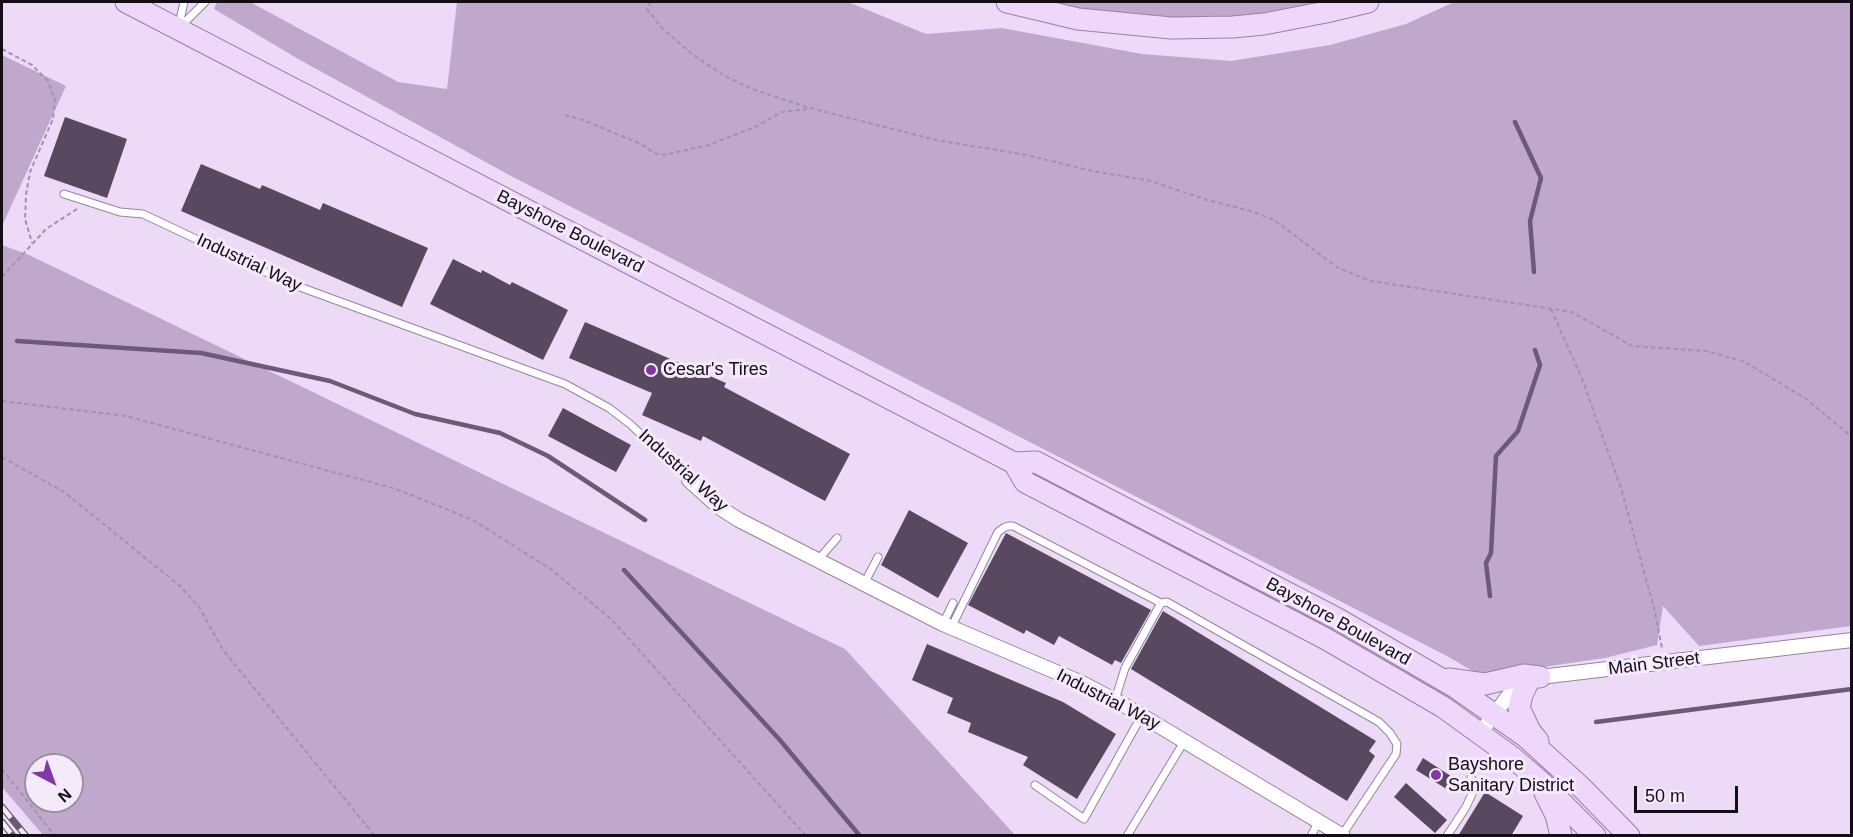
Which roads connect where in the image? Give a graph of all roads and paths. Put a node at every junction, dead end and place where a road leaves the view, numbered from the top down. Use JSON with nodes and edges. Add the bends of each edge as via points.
{"nodes":[{"id":1,"x":126,"y":2,"type":"edge"},
{"id":2,"x":184,"y":2,"type":"edge"},
{"id":3,"x":205,"y":2,"type":"edge"},
{"id":4,"x":651,"y":2,"type":"edge"},
{"id":5,"x":1007,"y":2,"type":"edge"},
{"id":6,"x":1368,"y":2,"type":"edge"},
{"id":7,"x":178,"y":28,"type":"junction"},
{"id":8,"x":2,"y":49,"type":"edge"},
{"id":9,"x":810,"y":108,"type":"junction"},
{"id":10,"x":565,"y":115,"type":"dead end"},
{"id":11,"x":64,"y":194,"type":"dead end"},
{"id":12,"x":89,"y":202,"type":"junction"},
{"id":13,"x":32,"y":243,"type":"junction"},
{"id":14,"x":2,"y":277,"type":"edge"},
{"id":15,"x":1551,"y":308,"type":"junction"},
{"id":16,"x":2,"y":401,"type":"edge"},
{"id":17,"x":1851,"y":437,"type":"edge"},
{"id":18,"x":2,"y":457,"type":"edge"},
{"id":19,"x":1014,"y":463,"type":"junction"},
{"id":20,"x":689,"y":480,"type":"joint"},
{"id":21,"x":837,"y":538,"type":"dead end"},
{"id":22,"x":878,"y":557,"type":"dead end"},
{"id":23,"x":818,"y":560,"type":"junction"},
{"id":24,"x":864,"y":584,"type":"junction"},
{"id":25,"x":953,"y":603,"type":"dead end"},
{"id":26,"x":1161,"y":603,"type":"junction"},
{"id":27,"x":947,"y":626,"type":"junction"},
{"id":28,"x":1851,"y":640,"type":"edge"},
{"id":29,"x":1663,"y":663,"type":"junction"},
{"id":30,"x":1436,"y":676,"type":"junction"},
{"id":31,"x":1534,"y":680,"type":"junction"},
{"id":32,"x":1115,"y":700,"type":"junction"},
{"id":33,"x":1493,"y":713,"type":"junction"},
{"id":34,"x":1142,"y":715,"type":"junction"},
{"id":35,"x":1480,"y":733,"type":"junction"},
{"id":36,"x":1185,"y":740,"type":"junction"},
{"id":37,"x":1556,"y":762,"type":"junction"},
{"id":38,"x":2,"y":769,"type":"edge"},
{"id":39,"x":1471,"y":778,"type":"dead end"},
{"id":40,"x":1540,"y":782,"type":"junction"},
{"id":41,"x":1035,"y":785,"type":"dead end"},
{"id":42,"x":1319,"y":821,"type":"junction"},
{"id":43,"x":1625,"y":834,"type":"edge"},
{"id":44,"x":1342,"y":835,"type":"edge"},
{"id":45,"x":55,"y":836,"type":"edge"},
{"id":46,"x":375,"y":836,"type":"edge"},
{"id":47,"x":806,"y":836,"type":"edge"},
{"id":48,"x":1126,"y":836,"type":"edge"},
{"id":49,"x":1311,"y":836,"type":"edge"},
{"id":50,"x":1447,"y":836,"type":"edge"},
{"id":51,"x":1561,"y":836,"type":"edge"},
{"id":52,"x":1595,"y":836,"type":"edge"}],
"edges":[{"from":1,"to":7,"type":"main road","name":"Bayshore Boulevard"},
{"from":2,"to":7,"type":"lane"},
{"from":3,"to":7,"type":"lane"},
{"from":4,"to":9,"type":"path","via":[[647,9],[662,28],[723,75],[752,90]]},
{"from":5,"to":6,"type":"main road","via":[[1099,22],[1181,28],[1264,24]]},
{"from":7,"to":19,"type":"main road","name":"Bayshore Boulevard"},
{"from":8,"to":13,"type":"path","via":[[32,65],[48,81],[55,101],[53,119],[30,172],[26,195],[25,219]]},
{"from":9,"to":10,"type":"path","via":[[782,112],[709,145],[664,155]]},
{"from":9,"to":15,"type":"path","via":[[936,140],[1151,181],[1251,211],[1274,220],[1338,268],[1371,281]]},
{"from":11,"to":12,"type":"lane","name":"Industrial Way"},
{"from":12,"to":13,"type":"path","via":[[46,229]]},
{"from":12,"to":20,"type":"lane","name":"Industrial Way","via":[[120,212],[143,214],[321,296],[565,384],[630,424]]},
{"from":13,"to":14,"type":"path"},
{"from":15,"to":17,"type":"path","via":[[1572,312],[1632,346],[1707,351],[1745,362],[1806,398]]},
{"from":15,"to":29,"type":"path","via":[[1581,376],[1621,488],[1654,608]]},
{"from":16,"to":47,"type":"path","via":[[126,416],[396,489],[473,520],[552,570],[612,620]]},
{"from":18,"to":46,"type":"path","via":[[64,492],[180,586],[199,607],[223,650]]},
{"from":19,"to":30,"type":"main road","name":"Bayshore Boulevard","via":[[1036,462],[1338,619]]},
{"from":19,"to":35,"type":"main road","name":"Bayshore Boulevard","via":[[1025,482],[1326,639]]},
{"from":20,"to":23,"type":"street","name":"Industrial Way","via":[[720,508]]},
{"from":21,"to":23,"type":"lane"},
{"from":22,"to":24,"type":"lane"},
{"from":23,"to":24,"type":"street","name":"Industrial Way"},
{"from":24,"to":27,"type":"street","name":"Industrial Way"},
{"from":25,"to":27,"type":"lane"},
{"from":26,"to":27,"type":"lane","via":[[1013,526],[1005,526],[998,532]]},
{"from":26,"to":32,"type":"lane","via":[[1125,668]]},
{"from":26,"to":44,"type":"lane","via":[[1167,602],[1329,693],[1379,722],[1390,733],[1397,744],[1396,754]]},
{"from":27,"to":32,"type":"street","name":"Industrial Way"},
{"from":28,"to":29,"type":"street","name":"Main Street"},
{"from":29,"to":31,"type":"street","name":"Main Street"},
{"from":30,"to":31,"type":"main road","via":[[1471,684],[1524,675]]},
{"from":30,"to":33,"type":"main road","name":"Bayshore Boulevard"},
{"from":31,"to":33,"type":"street","via":[[1509,695]]},
{"from":31,"to":37,"type":"main road","via":[[1522,695],[1520,708],[1530,731]]},
{"from":32,"to":34,"type":"street","name":"Industrial Way"},
{"from":33,"to":35,"type":"street"},
{"from":33,"to":37,"type":"main road","name":"Bayshore Boulevard"},
{"from":34,"to":36,"type":"street","name":"Industrial Way"},
{"from":34,"to":41,"type":"lane","via":[[1084,819]]},
{"from":35,"to":40,"type":"main road","name":"Bayshore Boulevard"},
{"from":36,"to":42,"type":"street","name":"Industrial Way"},
{"from":36,"to":48,"type":"lane"},
{"from":37,"to":43,"type":"main road","name":"Bayshore Boulevard"},
{"from":38,"to":45,"type":"path"},
{"from":39,"to":50,"type":"lane","via":[[1476,785]]},
{"from":40,"to":51,"type":"main road"},
{"from":40,"to":52,"type":"main road","name":"Bayshore Boulevard"},
{"from":42,"to":44,"type":"street","name":"Industrial Way"},
{"from":42,"to":49,"type":"lane"}]}
